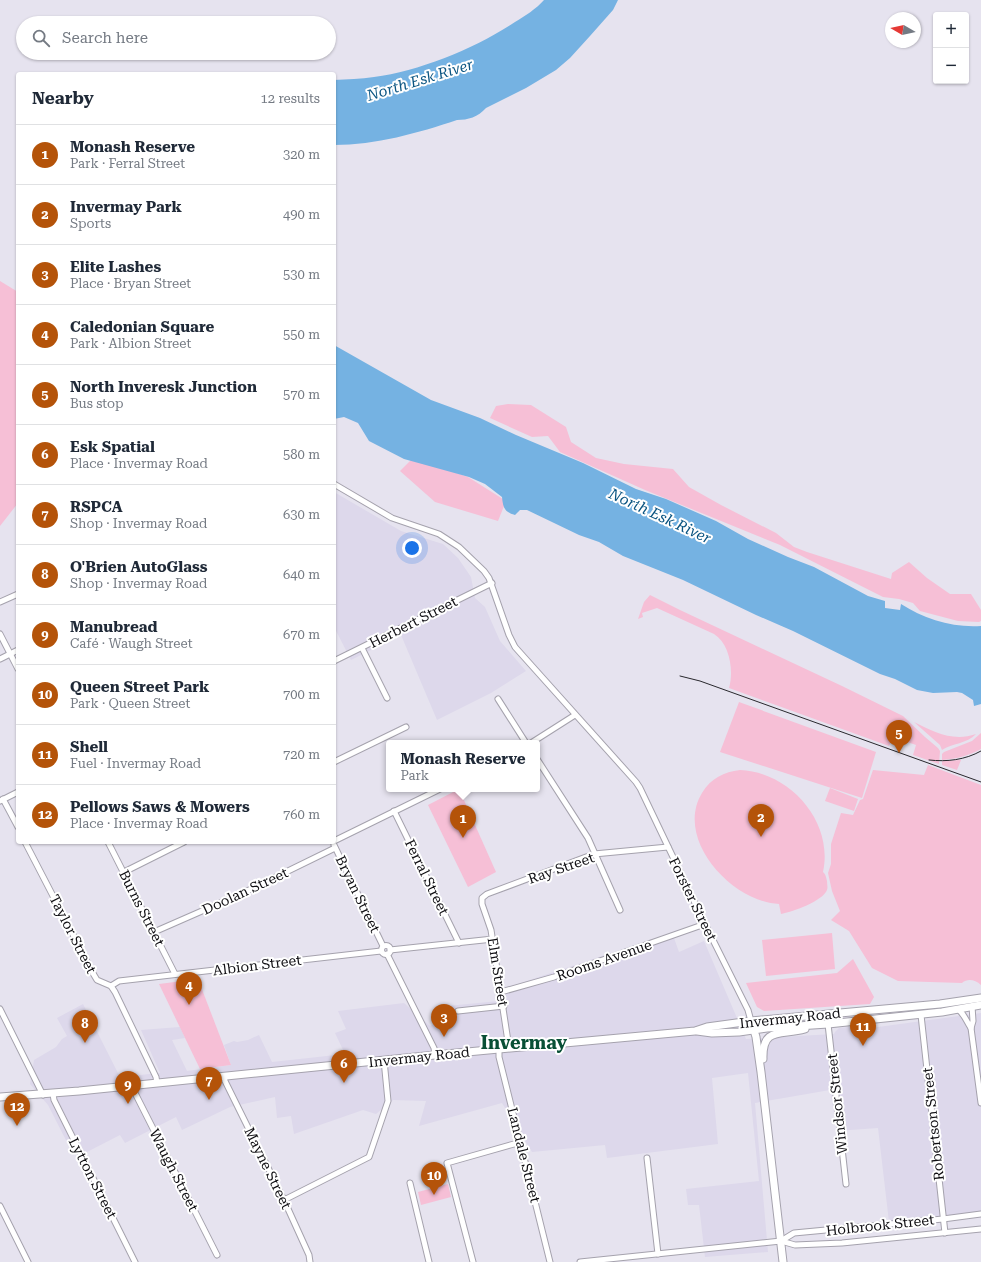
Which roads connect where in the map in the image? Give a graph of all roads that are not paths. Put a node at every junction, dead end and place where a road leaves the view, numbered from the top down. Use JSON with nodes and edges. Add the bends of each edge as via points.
{"nodes":[{"id":1,"x":336,"y":485,"type":"edge"},
{"id":2,"x":492,"y":583,"type":"junction"},
{"id":3,"x":16,"y":595,"type":"edge"},
{"id":4,"x":0,"y":602,"type":"edge"},
{"id":5,"x":0,"y":634,"type":"edge"},
{"id":6,"x":362,"y":648,"type":"junction"},
{"id":7,"x":16,"y":651,"type":"edge"},
{"id":8,"x":10,"y":654,"type":"junction"},
{"id":9,"x":0,"y":659,"type":"edge"},
{"id":10,"x":336,"y":660,"type":"edge"},
{"id":11,"x":16,"y":665,"type":"edge"},
{"id":12,"x":387,"y":698,"type":"dead end"},
{"id":13,"x":498,"y":699,"type":"dead end"},
{"id":14,"x":575,"y":715,"type":"junction"},
{"id":15,"x":406,"y":727,"type":"dead end"},
{"id":16,"x":524,"y":740,"type":"edge"},
{"id":17,"x":536,"y":740,"type":"edge"},
{"id":18,"x":336,"y":761,"type":"edge"},
{"id":19,"x":540,"y":764,"type":"edge"},
{"id":20,"x":434,"y":792,"type":"edge"},
{"id":21,"x":16,"y":793,"type":"edge"},
{"id":22,"x":2,"y":800,"type":"edge"},
{"id":23,"x":394,"y":811,"type":"junction"},
{"id":24,"x":16,"y":824,"type":"edge"},
{"id":25,"x":336,"y":840,"type":"edge"},
{"id":26,"x":27,"y":844,"type":"edge"},
{"id":27,"x":109,"y":844,"type":"edge"},
{"id":28,"x":180,"y":844,"type":"edge"},
{"id":29,"x":334,"y":844,"type":"edge"},
{"id":30,"x":668,"y":847,"type":"junction"},
{"id":31,"x":335,"y":848,"type":"junction"},
{"id":32,"x":594,"y":854,"type":"junction"},
{"id":33,"x":124,"y":872,"type":"junction"},
{"id":34,"x":482,"y":898,"type":"joint"},
{"id":35,"x":620,"y":910,"type":"dead end"},
{"id":36,"x":705,"y":924,"type":"junction"},
{"id":37,"x":154,"y":932,"type":"junction"},
{"id":38,"x":493,"y":939,"type":"junction"},
{"id":39,"x":459,"y":943,"type":"junction"},
{"id":40,"x":382,"y":948,"type":"junction"},
{"id":41,"x":389,"y":952,"type":"junction"},
{"id":42,"x":175,"y":974,"type":"junction"},
{"id":43,"x":111,"y":986,"type":"junction"},
{"id":44,"x":501,"y":992,"type":"junction"},
{"id":45,"x":981,"y":998,"type":"edge"},
{"id":46,"x":971,"y":1003,"type":"junction"},
{"id":47,"x":981,"y":1005,"type":"edge"},
{"id":48,"x":504,"y":1006,"type":"junction"},
{"id":49,"x":0,"y":1009,"type":"edge"},
{"id":50,"x":958,"y":1009,"type":"junction"},
{"id":51,"x":458,"y":1011,"type":"dead end"},
{"id":52,"x":921,"y":1014,"type":"junction"},
{"id":53,"x":751,"y":1020,"type":"junction"},
{"id":54,"x":824,"y":1025,"type":"junction"},
{"id":55,"x":972,"y":1028,"type":"junction"},
{"id":56,"x":754,"y":1030,"type":"junction"},
{"id":57,"x":695,"y":1031,"type":"junction"},
{"id":58,"x":509,"y":1048,"type":"junction"},
{"id":59,"x":499,"y":1049,"type":"junction"},
{"id":60,"x":435,"y":1055,"type":"junction"},
{"id":61,"x":384,"y":1060,"type":"junction"},
{"id":62,"x":224,"y":1076,"type":"junction"},
{"id":63,"x":157,"y":1083,"type":"junction"},
{"id":64,"x":763,"y":1083,"type":"junction"},
{"id":65,"x":133,"y":1085,"type":"junction"},
{"id":66,"x":43,"y":1094,"type":"junction"},
{"id":67,"x":53,"y":1094,"type":"junction"},
{"id":68,"x":0,"y":1097,"type":"edge"},
{"id":69,"x":981,"y":1103,"type":"edge"},
{"id":70,"x":521,"y":1143,"type":"junction"},
{"id":71,"x":647,"y":1158,"type":"dead end"},
{"id":72,"x":410,"y":1183,"type":"dead end"},
{"id":73,"x":846,"y":1184,"type":"dead end"},
{"id":74,"x":284,"y":1200,"type":"junction"},
{"id":75,"x":0,"y":1206,"type":"edge"},
{"id":76,"x":981,"y":1214,"type":"edge"},
{"id":77,"x":944,"y":1219,"type":"junction"},
{"id":78,"x":981,"y":1229,"type":"edge"},
{"id":79,"x":945,"y":1233,"type":"junction"},
{"id":80,"x":781,"y":1241,"type":"junction"},
{"id":81,"x":658,"y":1254,"type":"junction"},
{"id":82,"x":217,"y":1255,"type":"dead end"},
{"id":83,"x":646,"y":1256,"type":"junction"},
{"id":84,"x":28,"y":1262,"type":"edge"},
{"id":85,"x":135,"y":1262,"type":"edge"},
{"id":86,"x":310,"y":1262,"type":"edge"},
{"id":87,"x":430,"y":1262,"type":"edge"},
{"id":88,"x":473,"y":1262,"type":"edge"},
{"id":89,"x":550,"y":1262,"type":"edge"},
{"id":90,"x":580,"y":1262,"type":"edge"},
{"id":91,"x":646,"y":1262,"type":"edge"},
{"id":92,"x":783,"y":1262,"type":"edge"}],
"edges":[{"from":1,"to":2,"type":"street","name":"Forster Street","via":[[392,518],[446,538],[484,571]]},
{"from":2,"to":6,"type":"street","name":"Herbert Street"},
{"from":2,"to":14,"type":"street","name":"Forster Street","via":[[515,646]]},
{"from":3,"to":4,"type":"street"},
{"from":5,"to":8,"type":"street"},
{"from":6,"to":10,"type":"street","name":"Herbert Street"},
{"from":6,"to":12,"type":"street"},
{"from":7,"to":8,"type":"street"},
{"from":8,"to":9,"type":"street"},
{"from":8,"to":11,"type":"street"},
{"from":13,"to":16,"type":"street"},
{"from":14,"to":17,"type":"street"},
{"from":14,"to":30,"type":"street","name":"Forster Street","via":[[636,782]]},
{"from":15,"to":18,"type":"street"},
{"from":19,"to":32,"type":"street","via":[[583,829]]},
{"from":20,"to":23,"type":"street"},
{"from":21,"to":22,"type":"street"},
{"from":22,"to":24,"type":"street"},
{"from":23,"to":25,"type":"street"},
{"from":23,"to":39,"type":"street","name":"Ferral Street"},
{"from":26,"to":43,"type":"street","name":"Taylor Street","via":[[94,975],[97,980]]},
{"from":27,"to":33,"type":"street","name":"Burns Street"},
{"from":28,"to":33,"type":"street"},
{"from":29,"to":31,"type":"street","name":"Bryan Street"},
{"from":30,"to":32,"type":"street","name":"Ray Street"},
{"from":30,"to":36,"type":"street","name":"Forster Street"},
{"from":31,"to":37,"type":"street","name":"Doolan Street","via":[[243,893]]},
{"from":31,"to":40,"type":"street","name":"Bryan Street"},
{"from":32,"to":34,"type":"street","name":"Ray Street"},
{"from":32,"to":35,"type":"street"},
{"from":33,"to":37,"type":"street","name":"Burns Street"},
{"from":34,"to":38,"type":"street","name":"Elm Street"},
{"from":36,"to":44,"type":"street","name":"Rooms Avenue","via":[[554,977]]},
{"from":36,"to":53,"type":"street","name":"Forster Street"},
{"from":37,"to":42,"type":"street","name":"Burns Street"},
{"from":38,"to":39,"type":"street"},
{"from":38,"to":44,"type":"street","name":"Elm Street"},
{"from":39,"to":41,"type":"street"},
{"from":40,"to":41,"type":"street","via":[[387,946]]},
{"from":40,"to":42,"type":"street","name":"Albion Street"},
{"from":41,"to":60,"type":"street"},
{"from":42,"to":43,"type":"street","name":"Albion Street","via":[[119,981]]},
{"from":43,"to":63,"type":"street","name":"Taylor Street"},
{"from":44,"to":48,"type":"street","name":"Elm Street"},
{"from":45,"to":46,"type":"main road","name":"Invermay Road"},
{"from":46,"to":47,"type":"main road","name":"Invermay Road"},
{"from":46,"to":50,"type":"main road","name":"Invermay Road"},
{"from":46,"to":53,"type":"main road","name":"Invermay Road"},
{"from":46,"to":55,"type":"street"},
{"from":48,"to":51,"type":"street"},
{"from":48,"to":58,"type":"street","name":"Elm Street"},
{"from":49,"to":66,"type":"street"},
{"from":50,"to":52,"type":"main road","name":"Invermay Road"},
{"from":50,"to":55,"type":"street"},
{"from":52,"to":54,"type":"main road","name":"Invermay Road"},
{"from":52,"to":77,"type":"street","name":"Robertson Street"},
{"from":53,"to":56,"type":"main road","name":"Forster Street"},
{"from":53,"to":57,"type":"main road","name":"Invermay Road"},
{"from":54,"to":56,"type":"main road","name":"Invermay Road"},
{"from":54,"to":64,"type":"main road","via":[[768,1037],[762,1050]]},
{"from":54,"to":73,"type":"street","name":"Windsor Street"},
{"from":55,"to":69,"type":"street"},
{"from":56,"to":57,"type":"main road","name":"Invermay Road","via":[[712,1033]]},
{"from":56,"to":64,"type":"main road","name":"Forster Street"},
{"from":57,"to":58,"type":"main road","name":"Invermay Road"},
{"from":58,"to":59,"type":"main road","name":"Invermay Road"},
{"from":59,"to":60,"type":"main road","name":"Invermay Road"},
{"from":59,"to":70,"type":"street","name":"Landale Street"},
{"from":60,"to":61,"type":"main road","name":"Invermay Road"},
{"from":61,"to":62,"type":"main road","name":"Invermay Road"},
{"from":61,"to":74,"type":"street","via":[[388,1100],[369,1157]]},
{"from":62,"to":63,"type":"main road","name":"Invermay Road"},
{"from":62,"to":74,"type":"street","name":"Mayne Street"},
{"from":63,"to":65,"type":"main road","name":"Invermay Road"},
{"from":64,"to":80,"type":"main road","name":"Forster Street"},
{"from":65,"to":67,"type":"main road","name":"Invermay Road"},
{"from":65,"to":82,"type":"street","name":"Waugh Street"},
{"from":66,"to":67,"type":"main road","name":"Invermay Road"},
{"from":66,"to":68,"type":"main road","name":"Invermay Road"},
{"from":67,"to":85,"type":"street","name":"Lytton Street"},
{"from":70,"to":88,"type":"street","via":[[447,1163]]},
{"from":70,"to":89,"type":"street","name":"Landale Street"},
{"from":71,"to":81,"type":"street"},
{"from":72,"to":87,"type":"street"},
{"from":74,"to":86,"type":"street","name":"Mayne Street"},
{"from":75,"to":84,"type":"street"},
{"from":76,"to":77,"type":"street","name":"Holbrook Street"},
{"from":77,"to":79,"type":"street","name":"Robertson Street"},
{"from":77,"to":80,"type":"street","name":"Holbrook Street","via":[[794,1233]]},
{"from":78,"to":79,"type":"street","name":"Holbrook Street"},
{"from":79,"to":80,"type":"street","name":"Holbrook Street","via":[[795,1246]]},
{"from":80,"to":81,"type":"street","name":"Holbrook Street"},
{"from":80,"to":92,"type":"main road","name":"Forster Street"},
{"from":81,"to":83,"type":"street","name":"Holbrook Street"},
{"from":83,"to":90,"type":"street","name":"Holbrook Street"},
{"from":83,"to":91,"type":"street"}]}
